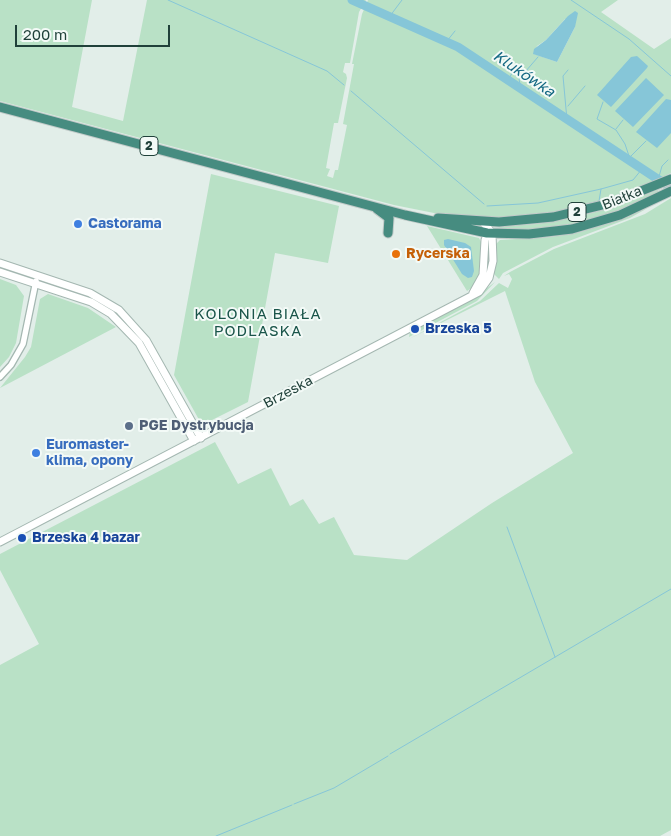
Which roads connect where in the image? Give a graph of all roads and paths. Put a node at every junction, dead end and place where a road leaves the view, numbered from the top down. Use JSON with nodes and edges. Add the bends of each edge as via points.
{"nodes":[{"id":1,"x":0,"y":107,"type":"edge"},
{"id":2,"x":671,"y":179,"type":"edge"},
{"id":3,"x":671,"y":191,"type":"edge"},
{"id":4,"x":368,"y":204,"type":"junction"},
{"id":5,"x":386,"y":209,"type":"junction"},
{"id":6,"x":482,"y":222,"type":"junction"},
{"id":7,"x":499,"y":222,"type":"junction"},
{"id":8,"x":490,"y":232,"type":"junction"},
{"id":9,"x":388,"y":233,"type":"dead end"},
{"id":10,"x":0,"y":263,"type":"edge"},
{"id":11,"x":0,"y":272,"type":"edge"},
{"id":12,"x":38,"y":275,"type":"junction"},
{"id":13,"x":36,"y":283,"type":"junction"},
{"id":14,"x":134,"y":331,"type":"junction"},
{"id":15,"x":0,"y":377,"type":"edge"},
{"id":16,"x":201,"y":438,"type":"junction"},
{"id":17,"x":194,"y":442,"type":"junction"},
{"id":18,"x":0,"y":542,"type":"edge"}],
"edges":[{"from":1,"to":4,"type":"highway","number":"2"},
{"from":2,"to":7,"type":"highway","name":"Białka","number":"2","via":[[611,203],[575,213]]},
{"from":3,"to":8,"type":"highway","name":"Białka","number":"2","via":[[614,217],[572,229],[540,234]]},
{"from":4,"to":5,"type":"highway","number":"2"},
{"from":4,"to":9,"type":"highway","via":[[386,215]]},
{"from":5,"to":6,"type":"highway","number":"2"},
{"from":5,"to":8,"type":"highway","number":"2","via":[[446,225]]},
{"from":6,"to":7,"type":"highway","number":"2"},
{"from":6,"to":8,"type":"street"},
{"from":7,"to":8,"type":"street"},
{"from":8,"to":16,"type":"street","name":"Brzeska","via":[[483,275],[470,297]]},
{"from":10,"to":12,"type":"street"},
{"from":11,"to":13,"type":"street"},
{"from":12,"to":13,"type":"street"},
{"from":12,"to":14,"type":"street","via":[[105,301],[119,310]]},
{"from":13,"to":14,"type":"street","via":[[102,308]]},
{"from":13,"to":15,"type":"street","via":[[23,344]]},
{"from":14,"to":16,"type":"street","via":[[157,358]]},
{"from":14,"to":17,"type":"street"},
{"from":16,"to":17,"type":"street","name":"Brzeska"},
{"from":17,"to":18,"type":"street","name":"Brzeska"}]}
